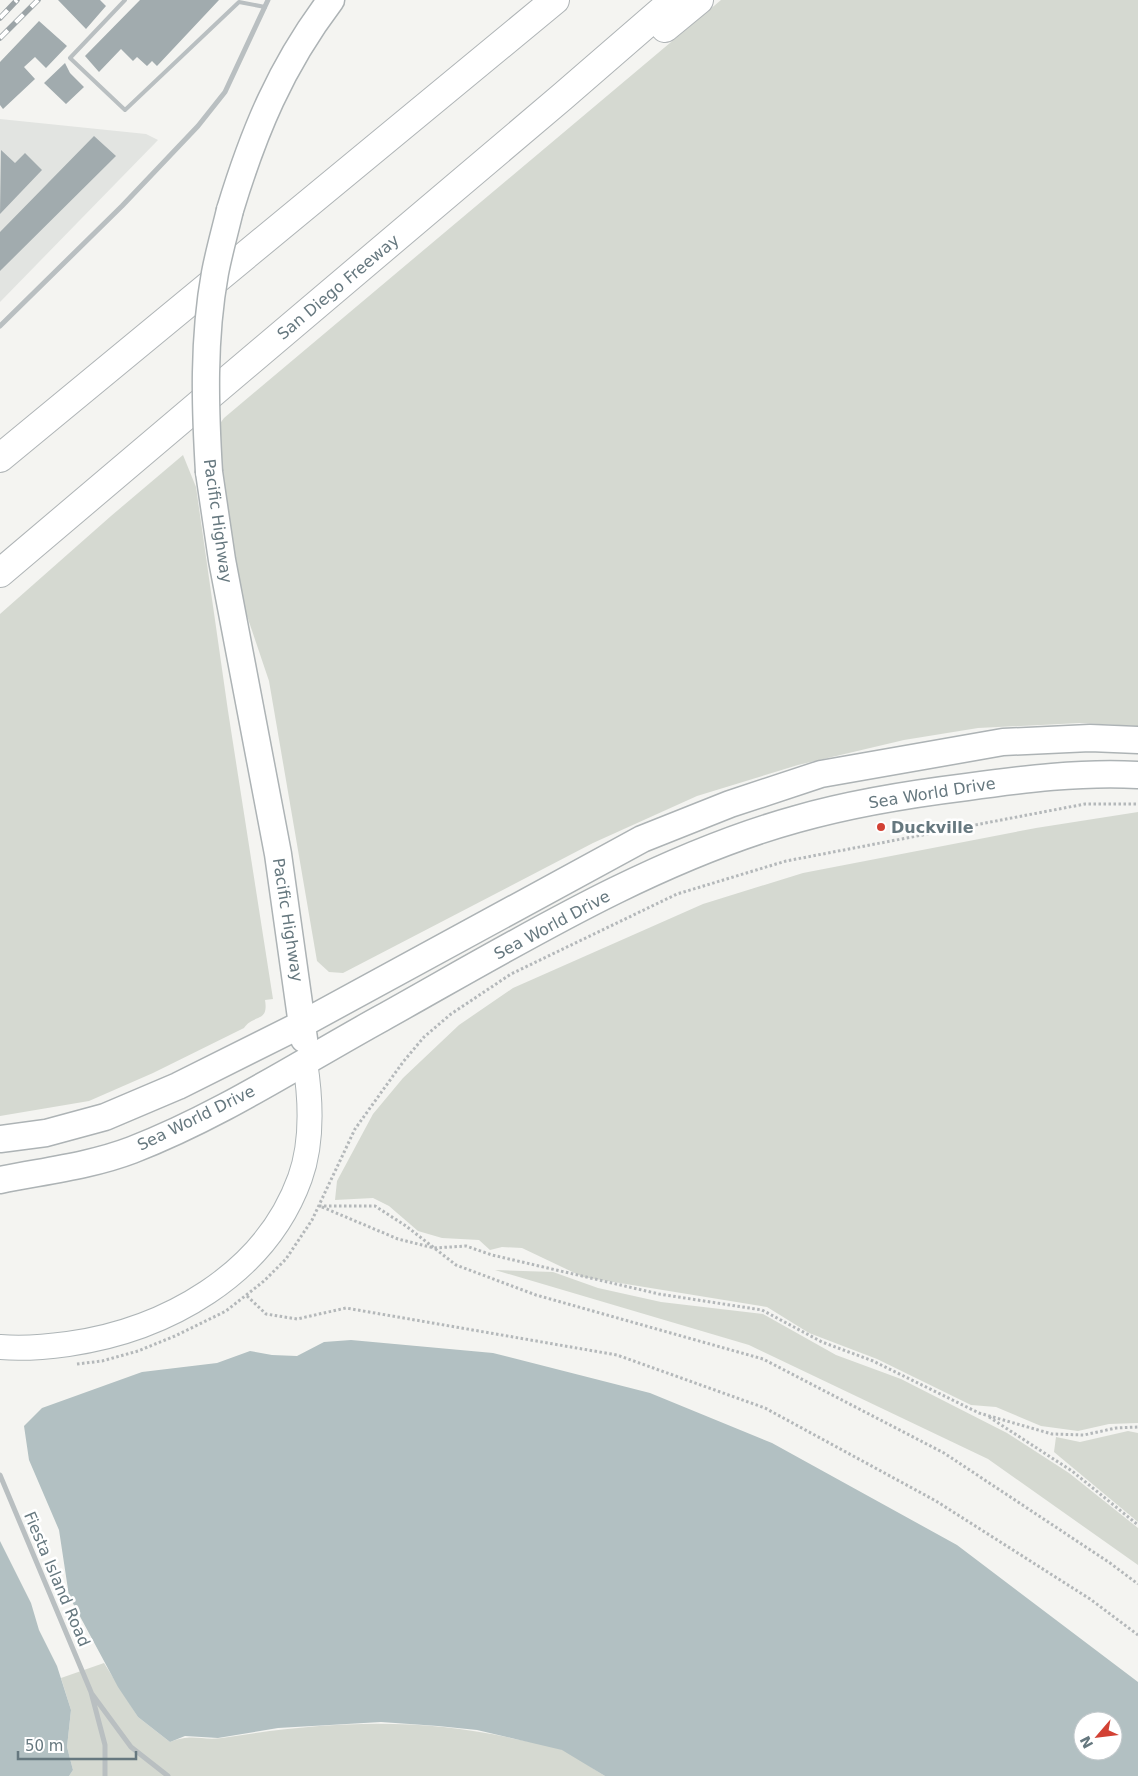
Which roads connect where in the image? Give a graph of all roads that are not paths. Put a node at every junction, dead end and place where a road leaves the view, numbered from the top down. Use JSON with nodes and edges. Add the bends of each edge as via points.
{"nodes":[{"id":1,"x":125,"y":0,"type":"edge"},
{"id":2,"x":268,"y":0,"type":"edge"},
{"id":3,"x":330,"y":0,"type":"edge"},
{"id":4,"x":555,"y":0,"type":"edge"},
{"id":5,"x":674,"y":0,"type":"edge"},
{"id":6,"x":699,"y":0,"type":"edge"},
{"id":7,"x":265,"y":7,"type":"junction"},
{"id":8,"x":562,"y":97,"type":"junction"},
{"id":9,"x":0,"y":326,"type":"edge"},
{"id":10,"x":0,"y":458,"type":"edge"},
{"id":11,"x":0,"y":573,"type":"edge"},
{"id":12,"x":1138,"y":740,"type":"edge"},
{"id":13,"x":1138,"y":775,"type":"edge"},
{"id":14,"x":304,"y":1023,"type":"junction"},
{"id":15,"x":305,"y":1062,"type":"junction"},
{"id":16,"x":0,"y":1139,"type":"edge"},
{"id":17,"x":0,"y":1180,"type":"edge"},
{"id":18,"x":0,"y":1347,"type":"edge"},
{"id":19,"x":0,"y":1475,"type":"edge"},
{"id":20,"x":91,"y":1692,"type":"junction"},
{"id":21,"x":105,"y":1776,"type":"edge"},
{"id":22,"x":168,"y":1776,"type":"edge"}],
"edges":[{"from":1,"to":7,"type":"lane","via":[[70,58],[125,110],[239,2]]},
{"from":2,"to":7,"type":"street"},
{"from":3,"to":14,"type":"main road","name":"Pacific Highway","bridge":true,"via":[[307,33],[264,110],[245,161],[215,274],[205,404],[209,472],[222,560],[278,854]]},
{"from":4,"to":10,"type":"highway"},
{"from":5,"to":8,"type":"highway","name":"San Diego Freeway"},
{"from":6,"to":8,"type":"highway","via":[[652,39]]},
{"from":7,"to":9,"type":"street","via":[[225,92],[198,126]]},
{"from":8,"to":11,"type":"highway","name":"San Diego Freeway"},
{"from":12,"to":14,"type":"main road","name":"Sea World Drive","via":[[1090,738],[994,744],[822,774],[730,804],[642,839]]},
{"from":13,"to":15,"type":"main road","name":"Sea World Drive","via":[[1061,774],[892,797],[797,819],[735,840],[636,881],[491,957]]},
{"from":14,"to":15,"type":"main road","name":"Pacific Highway"},
{"from":14,"to":16,"type":"main road","name":"Sea World Drive","via":[[178,1086],[105,1117],[46,1133]]},
{"from":15,"to":17,"type":"main road","name":"Sea World Drive","via":[[192,1123],[130,1150],[75,1166]]},
{"from":15,"to":18,"type":"main road","via":[[310,1108],[308,1147],[300,1178],[269,1235],[251,1256],[200,1299],[146,1324],[96,1340],[51,1346]]},
{"from":19,"to":20,"type":"street","name":"Fiesta Island Road"},
{"from":20,"to":21,"type":"street","name":"Fiesta Island Road","via":[[105,1745]]},
{"from":20,"to":22,"type":"street","name":"Fiesta Island Road","via":[[131,1747]]}]}
